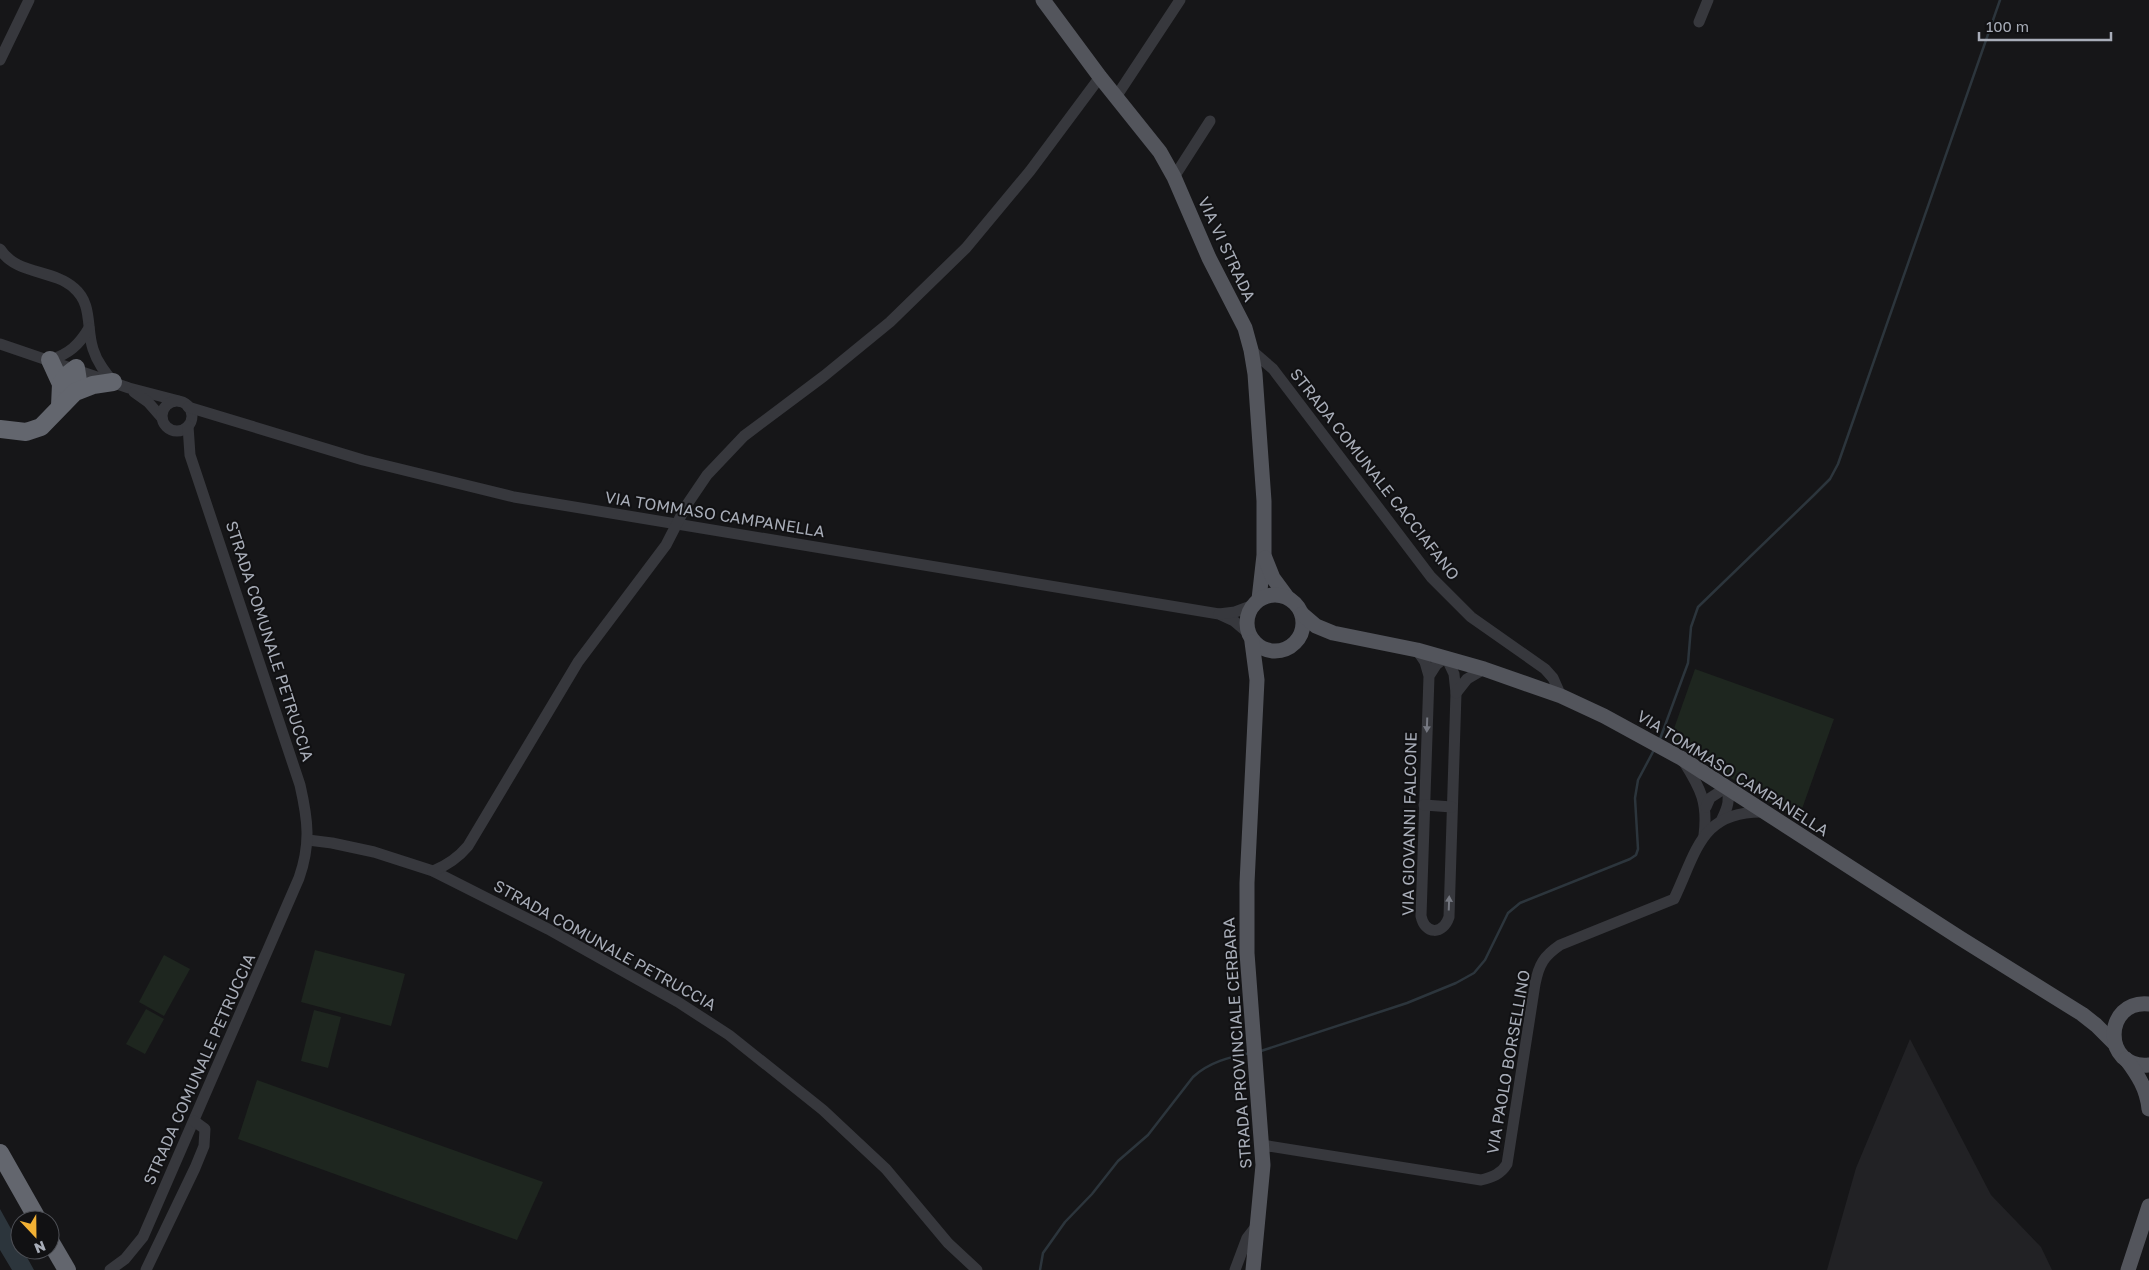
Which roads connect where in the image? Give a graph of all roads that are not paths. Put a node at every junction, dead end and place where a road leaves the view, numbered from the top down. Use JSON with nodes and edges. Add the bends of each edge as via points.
{"nodes":[{"id":1,"x":29,"y":0,"type":"edge"},
{"id":2,"x":1043,"y":0,"type":"edge"},
{"id":3,"x":1180,"y":0,"type":"edge"},
{"id":4,"x":1708,"y":0,"type":"edge"},
{"id":5,"x":1699,"y":22,"type":"dead end"},
{"id":6,"x":0,"y":60,"type":"edge"},
{"id":7,"x":1100,"y":77,"type":"junction"},
{"id":8,"x":1116,"y":97,"type":"junction"},
{"id":9,"x":1210,"y":121,"type":"dead end"},
{"id":10,"x":1174,"y":177,"type":"junction"},
{"id":11,"x":0,"y":250,"type":"edge"},
{"id":12,"x":89,"y":328,"type":"junction"},
{"id":13,"x":0,"y":344,"type":"edge"},
{"id":14,"x":74,"y":349,"type":"junction"},
{"id":15,"x":93,"y":350,"type":"junction"},
{"id":16,"x":1252,"y":350,"type":"junction"},
{"id":17,"x":50,"y":360,"type":"junction"},
{"id":18,"x":76,"y":368,"type":"junction"},
{"id":19,"x":121,"y":385,"type":"junction"},
{"id":20,"x":68,"y":388,"type":"junction"},
{"id":21,"x":184,"y":404,"type":"junction"},
{"id":22,"x":213,"y":414,"type":"junction"},
{"id":23,"x":162,"y":418,"type":"junction"},
{"id":24,"x":190,"y":423,"type":"junction"},
{"id":25,"x":0,"y":429,"type":"edge"},
{"id":26,"x":170,"y":429,"type":"junction"},
{"id":27,"x":190,"y":455,"type":"junction"},
{"id":28,"x":676,"y":526,"type":"junction"},
{"id":29,"x":1264,"y":555,"type":"junction"},
{"id":30,"x":1287,"y":597,"type":"junction"},
{"id":31,"x":1255,"y":603,"type":"junction"},
{"id":32,"x":1219,"y":614,"type":"junction"},
{"id":33,"x":1302,"y":614,"type":"junction"},
{"id":34,"x":1333,"y":633,"type":"junction"},
{"id":35,"x":1250,"y":637,"type":"junction"},
{"id":36,"x":1296,"y":643,"type":"junction"},
{"id":37,"x":1417,"y":650,"type":"junction"},
{"id":38,"x":1280,"y":652,"type":"junction"},
{"id":39,"x":1446,"y":657,"type":"junction"},
{"id":40,"x":1484,"y":669,"type":"junction"},
{"id":41,"x":1429,"y":676,"type":"junction"},
{"id":42,"x":1257,"y":680,"type":"junction"},
{"id":43,"x":1456,"y":693,"type":"junction"},
{"id":44,"x":1561,"y":696,"type":"junction"},
{"id":45,"x":1681,"y":758,"type":"junction"},
{"id":46,"x":1727,"y":787,"type":"junction"},
{"id":47,"x":1424,"y":805,"type":"junction"},
{"id":48,"x":1452,"y":807,"type":"junction"},
{"id":49,"x":1706,"y":808,"type":"junction"},
{"id":50,"x":1766,"y":812,"type":"junction"},
{"id":51,"x":1722,"y":819,"type":"junction"},
{"id":52,"x":1704,"y":835,"type":"junction"},
{"id":53,"x":308,"y":840,"type":"junction"},
{"id":54,"x":433,"y":871,"type":"junction"},
{"id":55,"x":2149,"y":1004,"type":"edge"},
{"id":56,"x":2082,"y":1014,"type":"junction"},
{"id":57,"x":2122,"y":1014,"type":"junction"},
{"id":58,"x":2115,"y":1044,"type":"junction"},
{"id":59,"x":2126,"y":1059,"type":"junction"},
{"id":60,"x":2149,"y":1065,"type":"edge"},
{"id":61,"x":2149,"y":1098,"type":"edge"},
{"id":62,"x":194,"y":1121,"type":"junction"},
{"id":63,"x":1262,"y":1145,"type":"junction"},
{"id":64,"x":0,"y":1153,"type":"edge"},
{"id":65,"x":0,"y":1176,"type":"edge"},
{"id":66,"x":2149,"y":1206,"type":"edge"},
{"id":67,"x":20,"y":1210,"type":"edge"},
{"id":68,"x":32,"y":1210,"type":"edge"},
{"id":69,"x":1259,"y":1223,"type":"junction"},
{"id":70,"x":60,"y":1258,"type":"edge"},
{"id":71,"x":67,"y":1270,"type":"edge"},
{"id":72,"x":110,"y":1270,"type":"edge"},
{"id":73,"x":146,"y":1270,"type":"edge"},
{"id":74,"x":977,"y":1270,"type":"edge"},
{"id":75,"x":1235,"y":1270,"type":"edge"},
{"id":76,"x":1253,"y":1270,"type":"edge"},
{"id":77,"x":2128,"y":1270,"type":"edge"}],
"edges":[{"from":1,"to":6,"type":"street"},
{"from":2,"to":7,"type":"main road","name":"VIA VI STRADA"},
{"from":3,"to":8,"type":"street"},
{"from":4,"to":5,"type":"street"},
{"from":7,"to":8,"type":"main road","name":"VIA VI STRADA"},
{"from":7,"to":28,"type":"street","via":[[966,248],[890,322],[744,436],[707,475]]},
{"from":8,"to":10,"type":"main road","name":"VIA VI STRADA","via":[[1160,152]]},
{"from":9,"to":10,"type":"street"},
{"from":10,"to":16,"type":"main road","name":"VIA VI STRADA","via":[[1245,328]]},
{"from":11,"to":12,"type":"street","via":[[16,264],[74,288],[88,312]]},
{"from":12,"to":14,"type":"street"},
{"from":12,"to":15,"type":"street"},
{"from":13,"to":17,"type":"street","name":"VIA TOMMASO CAMPANELLA"},
{"from":14,"to":17,"type":"street"},
{"from":14,"to":18,"type":"street"},
{"from":15,"to":18,"type":"street","via":[[87,361]]},
{"from":15,"to":19,"type":"street","via":[[101,366]]},
{"from":16,"to":29,"type":"main road","name":"VIA VI STRADA","via":[[1264,501]]},
{"from":16,"to":44,"type":"street","name":"STRADA COMUNALE CACCIAFANO","via":[[1273,369],[1431,577],[1471,617],[1545,669]]},
{"from":17,"to":18,"type":"street","name":"VIA TOMMASO CAMPANELLA"},
{"from":17,"to":20,"type":"highway"},
{"from":18,"to":19,"type":"street","name":"VIA TOMMASO CAMPANELLA"},
{"from":18,"to":20,"type":"highway"},
{"from":19,"to":20,"type":"highway"},
{"from":19,"to":21,"type":"street","name":"VIA TOMMASO CAMPANELLA"},
{"from":19,"to":23,"type":"street","name":"VIA TOMMASO CAMPANELLA","via":[[148,402]]},
{"from":20,"to":25,"type":"highway","via":[[52,418],[41,427],[26,432]]},
{"from":21,"to":22,"type":"street","name":"VIA TOMMASO CAMPANELLA"},
{"from":21,"to":23,"type":"street","via":[[172,402],[166,406]]},
{"from":21,"to":24,"type":"street"},
{"from":22,"to":24,"type":"street","name":"VIA TOMMASO CAMPANELLA"},
{"from":22,"to":28,"type":"street","name":"VIA TOMMASO CAMPANELLA","via":[[445,482]]},
{"from":23,"to":26,"type":"street","name":"VIA TOMMASO CAMPANELLA"},
{"from":24,"to":26,"type":"street","name":"VIA TOMMASO CAMPANELLA","via":[[176,431]]},
{"from":24,"to":27,"type":"street","name":"STRADA COMUNALE PETRUCCIA"},
{"from":26,"to":27,"type":"street","name":"STRADA COMUNALE PETRUCCIA"},
{"from":27,"to":53,"type":"street","name":"STRADA COMUNALE PETRUCCIA","via":[[300,785],[307,814]]},
{"from":28,"to":32,"type":"street","name":"VIA TOMMASO CAMPANELLA"},
{"from":28,"to":54,"type":"street","via":[[655,560],[578,662],[468,846],[447,866]]},
{"from":29,"to":30,"type":"main road","name":"VIA VI STRADA","via":[[1273,578]]},
{"from":29,"to":31,"type":"main road","name":"VIA VI STRADA"},
{"from":30,"to":31,"type":"main road","via":[[1272,595]]},
{"from":30,"to":33,"type":"main road"},
{"from":31,"to":32,"type":"street","name":"VIA TOMMASO CAMPANELLA","via":[[1235,612]]},
{"from":31,"to":35,"type":"main road","name":"STRADA PROVINCIALE CERBARA","via":[[1246,619]]},
{"from":32,"to":35,"type":"street","name":"VIA TOMMASO CAMPANELLA","via":[[1234,621]]},
{"from":33,"to":34,"type":"main road","name":"VIA TOMMASO CAMPANELLA","via":[[1316,626]]},
{"from":33,"to":36,"type":"main road","via":[[1303,628]]},
{"from":34,"to":36,"type":"main road","name":"VIA TOMMASO CAMPANELLA"},
{"from":34,"to":37,"type":"main road","name":"VIA TOMMASO CAMPANELLA"},
{"from":35,"to":38,"type":"main road","via":[[1260,648]]},
{"from":35,"to":42,"type":"main road","name":"STRADA PROVINCIALE CERBARA"},
{"from":36,"to":38,"type":"main road"},
{"from":37,"to":39,"type":"main road","name":"VIA TOMMASO CAMPANELLA"},
{"from":37,"to":41,"type":"street","name":"VIA GIOVANNI FALCONE"},
{"from":38,"to":42,"type":"main road","via":[[1266,664]]},
{"from":39,"to":40,"type":"main road","name":"VIA TOMMASO CAMPANELLA"},
{"from":39,"to":41,"type":"street"},
{"from":39,"to":43,"type":"street","name":"VIA GIOVANNI FALCONE","via":[[1454,674]]},
{"from":40,"to":43,"type":"street","via":[[1467,678]]},
{"from":40,"to":44,"type":"main road","name":"VIA TOMMASO CAMPANELLA"},
{"from":41,"to":47,"type":"street","name":"VIA GIOVANNI FALCONE","one_way":true},
{"from":42,"to":63,"type":"main road","name":"STRADA PROVINCIALE CERBARA","via":[[1246,918]]},
{"from":43,"to":48,"type":"street","name":"VIA GIOVANNI FALCONE"},
{"from":44,"to":45,"type":"main road","name":"VIA TOMMASO CAMPANELLA"},
{"from":45,"to":46,"type":"main road","name":"VIA TOMMASO CAMPANELLA"},
{"from":45,"to":49,"type":"street","name":"VIA PAOLO BORSELLINO"},
{"from":46,"to":49,"type":"street","via":[[1710,798]]},
{"from":46,"to":50,"type":"main road","name":"VIA TOMMASO CAMPANELLA"},
{"from":46,"to":51,"type":"street","via":[[1728,808]]},
{"from":47,"to":48,"type":"street"},
{"from":47,"to":48,"type":"street","name":"VIA GIOVANNI FALCONE","one_way":true,"via":[[1421,916],[1422,924],[1434,931],[1442,929],[1449,917]]},
{"from":49,"to":52,"type":"street","name":"VIA PAOLO BORSELLINO"},
{"from":50,"to":51,"type":"street","name":"VIA PAOLO BORSELLINO","via":[[1750,812]]},
{"from":50,"to":56,"type":"main road","name":"VIA TOMMASO CAMPANELLA"},
{"from":51,"to":52,"type":"street","name":"VIA PAOLO BORSELLINO"},
{"from":52,"to":63,"type":"street","name":"VIA PAOLO BORSELLINO","via":[[1674,899],[1560,946],[1546,955],[1536,978],[1507,1164],[1503,1170],[1481,1180]]},
{"from":53,"to":54,"type":"street","name":"STRADA COMUNALE PETRUCCIA","via":[[374,852]]},
{"from":53,"to":62,"type":"street","name":"STRADA COMUNALE PETRUCCIA","via":[[299,878]]},
{"from":54,"to":74,"type":"street","name":"STRADA COMUNALE PETRUCCIA","via":[[548,929],[678,1002],[729,1035],[823,1110],[879,1162],[948,1243]]},
{"from":55,"to":57,"type":"main road","name":"VIA TOMMASO CAMPANELLA","via":[[2132,1006]]},
{"from":56,"to":57,"type":"main road","name":"VIA TOMMASO CAMPANELLA"},
{"from":56,"to":58,"type":"main road","name":"VIA TOMMASO CAMPANELLA"},
{"from":57,"to":58,"type":"main road","via":[[2115,1025]]},
{"from":58,"to":59,"type":"main road","name":"VIA TOMMASO CAMPANELLA"},
{"from":59,"to":60,"type":"main road"},
{"from":59,"to":61,"type":"main road","name":"VIA TOMMASO CAMPANELLA"},
{"from":62,"to":72,"type":"street","name":"STRADA COMUNALE PETRUCCIA","via":[[143,1237]]},
{"from":62,"to":73,"type":"street","via":[[205,1129],[204,1146]]},
{"from":63,"to":69,"type":"main road","name":"STRADA PROVINCIALE CERBARA","via":[[1264,1165]]},
{"from":64,"to":68,"type":"highway"},
{"from":65,"to":67,"type":"highway"},
{"from":66,"to":77,"type":"main road"},
{"from":69,"to":75,"type":"street","via":[[1247,1238]]},
{"from":69,"to":76,"type":"main road","name":"STRADA PROVINCIALE CERBARA"},
{"from":70,"to":71,"type":"highway"}]}
